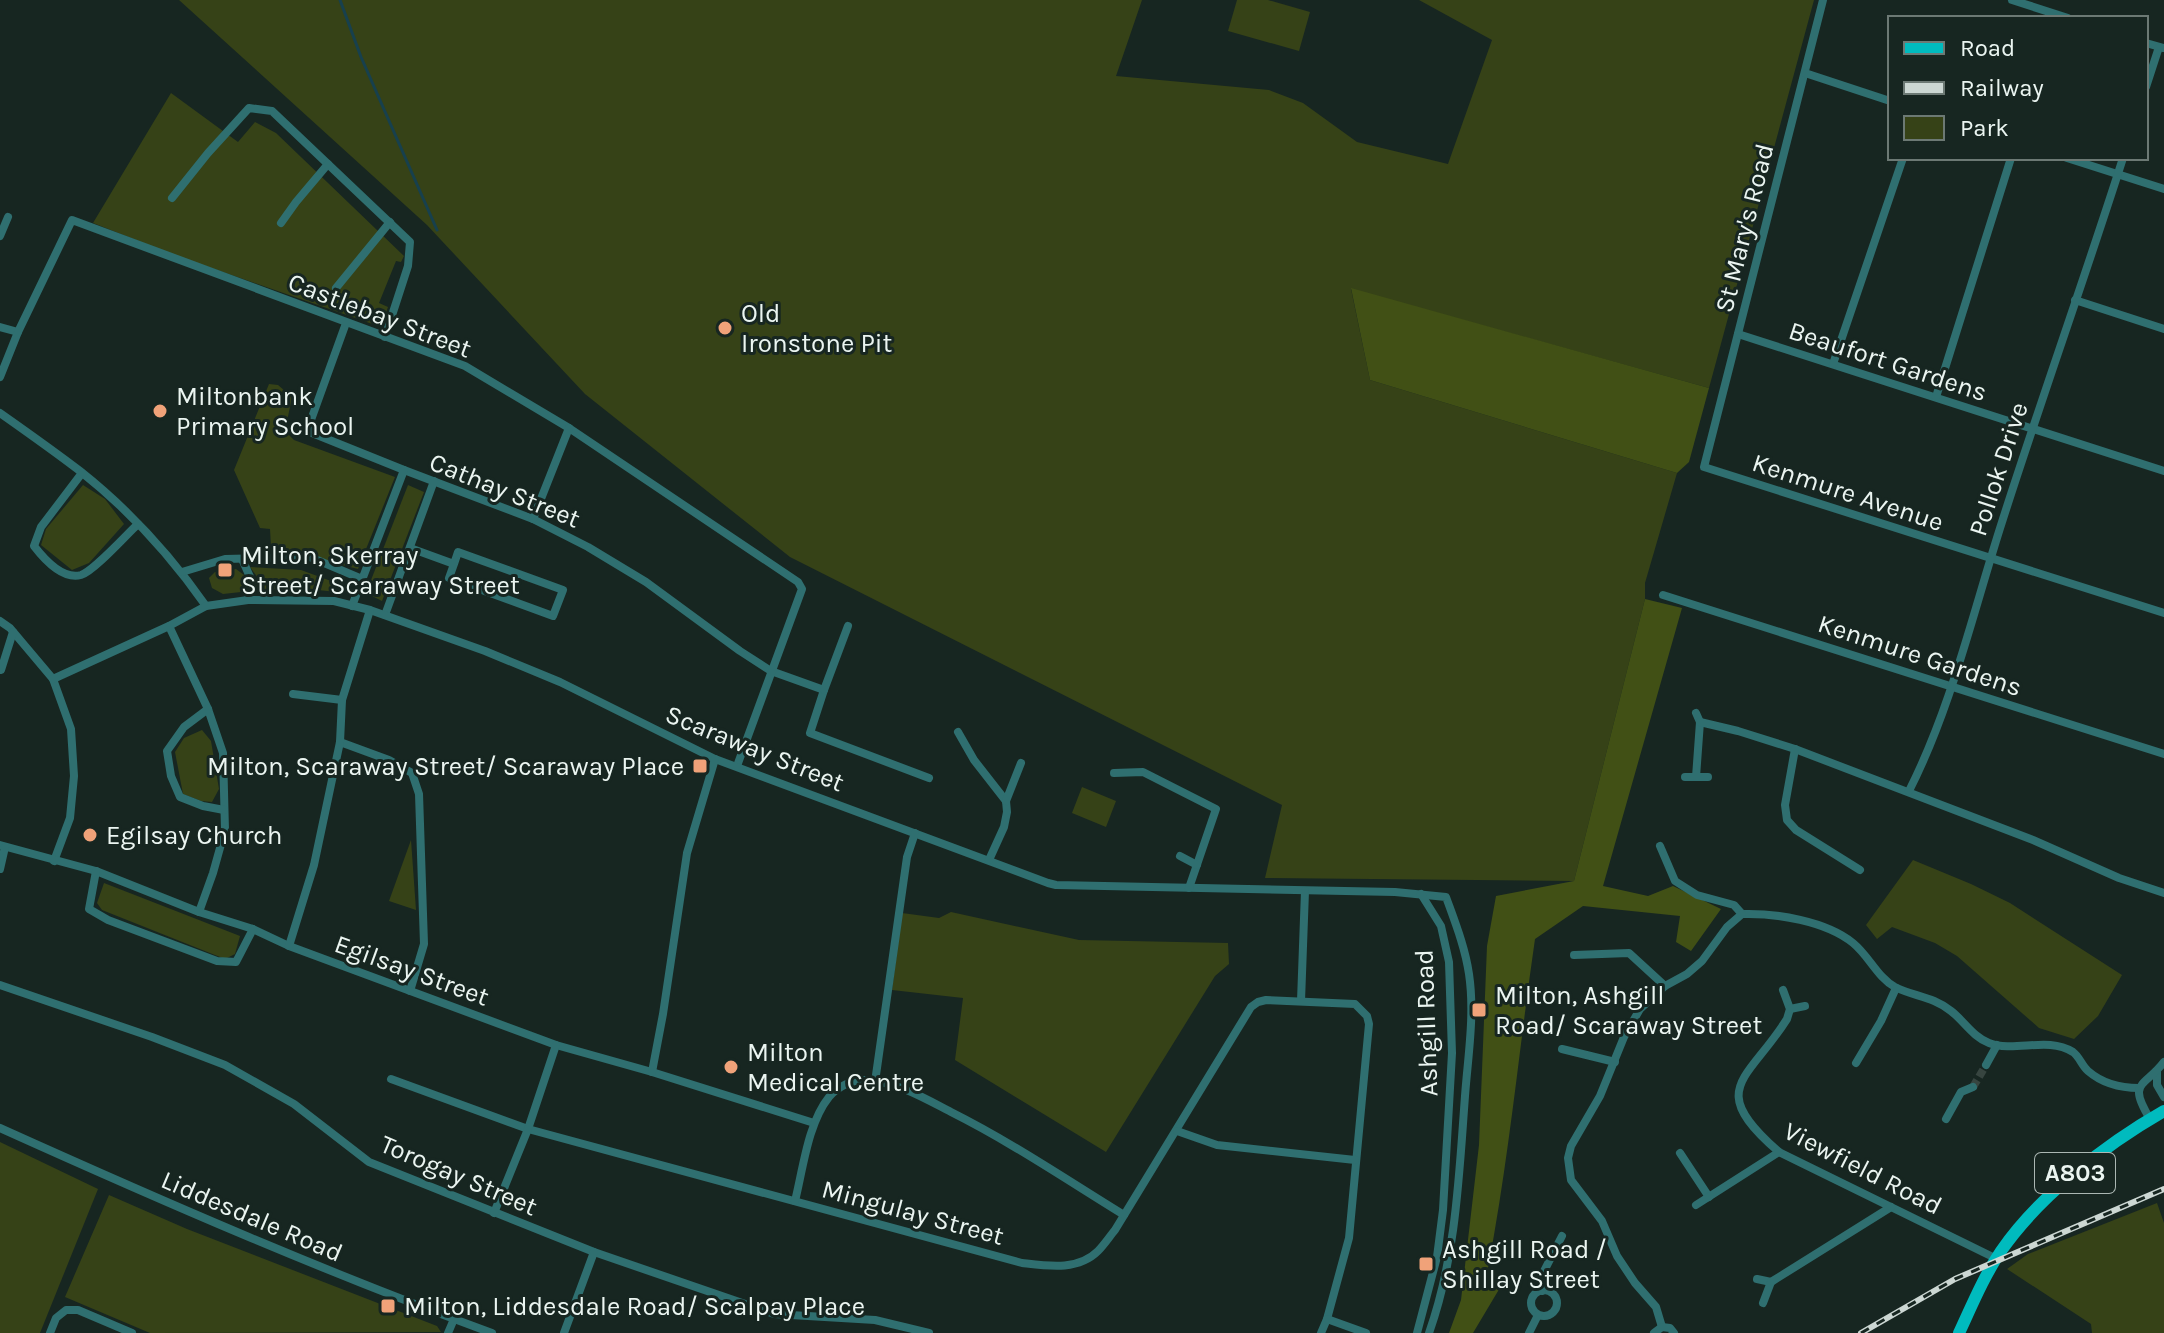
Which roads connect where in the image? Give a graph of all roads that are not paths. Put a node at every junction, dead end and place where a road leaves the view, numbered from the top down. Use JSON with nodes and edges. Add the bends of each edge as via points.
{"nodes":[{"id":1,"x":1823,"y":0,"type":"edge"},
{"id":2,"x":2012,"y":0,"type":"edge"},
{"id":3,"x":2062,"y":16,"type":"edge"},
{"id":4,"x":2161,"y":48,"type":"edge"},
{"id":5,"x":1805,"y":73,"type":"junction"},
{"id":6,"x":2148,"y":82,"type":"edge"},
{"id":7,"x":1888,"y":100,"type":"edge"},
{"id":8,"x":1902,"y":160,"type":"edge"},
{"id":9,"x":2010,"y":160,"type":"edge"},
{"id":10,"x":2073,"y":160,"type":"edge"},
{"id":11,"x":2122,"y":160,"type":"edge"},
{"id":12,"x":328,"y":164,"type":"junction"},
{"id":13,"x":2118,"y":174,"type":"junction"},
{"id":14,"x":2164,"y":189,"type":"edge"},
{"id":15,"x":172,"y":198,"type":"dead end"},
{"id":16,"x":8,"y":217,"type":"dead end"},
{"id":17,"x":390,"y":222,"type":"junction"},
{"id":18,"x":281,"y":223,"type":"dead end"},
{"id":19,"x":0,"y":236,"type":"edge"},
{"id":20,"x":336,"y":288,"type":"dead end"},
{"id":21,"x":2075,"y":300,"type":"junction"},
{"id":22,"x":346,"y":323,"type":"junction"},
{"id":23,"x":0,"y":327,"type":"edge"},
{"id":24,"x":2164,"y":329,"type":"edge"},
{"id":25,"x":18,"y":332,"type":"junction"},
{"id":26,"x":1738,"y":334,"type":"junction"},
{"id":27,"x":385,"y":337,"type":"junction"},
{"id":28,"x":1833,"y":364,"type":"junction"},
{"id":29,"x":0,"y":377,"type":"edge"},
{"id":30,"x":1936,"y":397,"type":"junction"},
{"id":31,"x":0,"y":413,"type":"edge"},
{"id":32,"x":569,"y":428,"type":"junction"},
{"id":33,"x":2032,"y":428,"type":"junction"},
{"id":34,"x":1704,"y":467,"type":"joint"},
{"id":35,"x":404,"y":470,"type":"junction"},
{"id":36,"x":2164,"y":471,"type":"edge"},
{"id":37,"x":82,"y":473,"type":"junction"},
{"id":38,"x":434,"y":481,"type":"junction"},
{"id":39,"x":533,"y":519,"type":"junction"},
{"id":40,"x":138,"y":524,"type":"junction"},
{"id":41,"x":410,"y":548,"type":"junction"},
{"id":42,"x":1991,"y":558,"type":"junction"},
{"id":43,"x":242,"y":559,"type":"junction"},
{"id":44,"x":454,"y":564,"type":"junction"},
{"id":45,"x":182,"y":572,"type":"junction"},
{"id":46,"x":362,"y":579,"type":"junction"},
{"id":47,"x":1663,"y":595,"type":"dead end"},
{"id":48,"x":248,"y":600,"type":"junction"},
{"id":49,"x":206,"y":606,"type":"junction"},
{"id":50,"x":352,"y":606,"type":"junction"},
{"id":51,"x":370,"y":610,"type":"junction"},
{"id":52,"x":2164,"y":613,"type":"edge"},
{"id":53,"x":385,"y":615,"type":"junction"},
{"id":54,"x":0,"y":621,"type":"edge"},
{"id":55,"x":169,"y":626,"type":"junction"},
{"id":56,"x":848,"y":626,"type":"dead end"},
{"id":57,"x":13,"y":632,"type":"junction"},
{"id":58,"x":1,"y":670,"type":"edge"},
{"id":59,"x":771,"y":671,"type":"junction"},
{"id":60,"x":53,"y":679,"type":"junction"},
{"id":61,"x":1952,"y":686,"type":"junction"},
{"id":62,"x":824,"y":690,"type":"junction"},
{"id":63,"x":293,"y":694,"type":"dead end"},
{"id":64,"x":342,"y":700,"type":"junction"},
{"id":65,"x":208,"y":709,"type":"junction"},
{"id":66,"x":1696,"y":713,"type":"dead end"},
{"id":67,"x":1700,"y":722,"type":"junction"},
{"id":68,"x":958,"y":732,"type":"dead end"},
{"id":69,"x":340,"y":742,"type":"junction"},
{"id":70,"x":1795,"y":749,"type":"junction"},
{"id":71,"x":2164,"y":754,"type":"edge"},
{"id":72,"x":715,"y":759,"type":"junction"},
{"id":73,"x":1021,"y":763,"type":"dead end"},
{"id":74,"x":737,"y":766,"type":"junction"},
{"id":75,"x":1114,"y":773,"type":"dead end"},
{"id":76,"x":1685,"y":777,"type":"dead end"},
{"id":77,"x":1696,"y":777,"type":"junction"},
{"id":78,"x":1708,"y":777,"type":"dead end"},
{"id":79,"x":929,"y":778,"type":"dead end"},
{"id":80,"x":1909,"y":791,"type":"junction"},
{"id":81,"x":1006,"y":801,"type":"junction"},
{"id":82,"x":224,"y":810,"type":"junction"},
{"id":83,"x":915,"y":833,"type":"junction"},
{"id":84,"x":3,"y":846,"type":"edge"},
{"id":85,"x":1660,"y":846,"type":"dead end"},
{"id":86,"x":1180,"y":856,"type":"dead end"},
{"id":87,"x":989,"y":860,"type":"junction"},
{"id":88,"x":54,"y":861,"type":"junction"},
{"id":89,"x":1197,"y":865,"type":"junction"},
{"id":90,"x":1857,"y":865,"type":"dead end"},
{"id":91,"x":0,"y":869,"type":"edge"},
{"id":92,"x":96,"y":871,"type":"junction"},
{"id":93,"x":1189,"y":888,"type":"junction"},
{"id":94,"x":1305,"y":891,"type":"junction"},
{"id":95,"x":2164,"y":893,"type":"edge"},
{"id":96,"x":1421,"y":894,"type":"junction"},
{"id":97,"x":199,"y":912,"type":"junction"},
{"id":98,"x":1742,"y":914,"type":"junction"},
{"id":99,"x":253,"y":929,"type":"junction"},
{"id":100,"x":289,"y":946,"type":"junction"},
{"id":101,"x":1574,"y":955,"type":"dead end"},
{"id":102,"x":0,"y":985,"type":"edge"},
{"id":103,"x":1665,"y":986,"type":"junction"},
{"id":104,"x":1896,"y":988,"type":"junction"},
{"id":105,"x":1783,"y":990,"type":"dead end"},
{"id":106,"x":410,"y":991,"type":"junction"},
{"id":107,"x":1301,"y":1001,"type":"junction"},
{"id":108,"x":1805,"y":1006,"type":"dead end"},
{"id":109,"x":1790,"y":1009,"type":"junction"},
{"id":110,"x":556,"y":1045,"type":"junction"},
{"id":111,"x":1997,"y":1045,"type":"junction"},
{"id":112,"x":1562,"y":1049,"type":"dead end"},
{"id":113,"x":1615,"y":1062,"type":"junction"},
{"id":114,"x":2164,"y":1062,"type":"edge"},
{"id":115,"x":1856,"y":1063,"type":"dead end"},
{"id":116,"x":1986,"y":1065,"type":"tunnel mouth"},
{"id":117,"x":2157,"y":1071,"type":"junction"},
{"id":118,"x":652,"y":1072,"type":"junction"},
{"id":119,"x":391,"y":1079,"type":"dead end"},
{"id":120,"x":875,"y":1082,"type":"junction"},
{"id":121,"x":1973,"y":1087,"type":"tunnel mouth"},
{"id":122,"x":2139,"y":1088,"type":"junction"},
{"id":123,"x":2164,"y":1097,"type":"edge"},
{"id":124,"x":2164,"y":1111,"type":"edge"},
{"id":125,"x":1946,"y":1119,"type":"dead end"},
{"id":126,"x":2150,"y":1119,"type":"junction"},
{"id":127,"x":814,"y":1123,"type":"junction"},
{"id":128,"x":0,"y":1128,"type":"edge"},
{"id":129,"x":528,"y":1129,"type":"junction"},
{"id":130,"x":1177,"y":1131,"type":"junction"},
{"id":131,"x":1779,"y":1152,"type":"junction"},
{"id":132,"x":1680,"y":1153,"type":"dead end"},
{"id":133,"x":1355,"y":1160,"type":"junction"},
{"id":134,"x":1709,"y":1197,"type":"junction"},
{"id":135,"x":795,"y":1201,"type":"junction"},
{"id":136,"x":1696,"y":1205,"type":"dead end"},
{"id":137,"x":1891,"y":1207,"type":"junction"},
{"id":138,"x":494,"y":1213,"type":"junction"},
{"id":139,"x":1124,"y":1215,"type":"junction"},
{"id":140,"x":1562,"y":1236,"type":"dead end"},
{"id":141,"x":594,"y":1252,"type":"junction"},
{"id":142,"x":1996,"y":1256,"type":"junction"},
{"id":143,"x":1757,"y":1279,"type":"dead end"},
{"id":144,"x":1771,"y":1282,"type":"junction"},
{"id":145,"x":1542,"y":1291,"type":"junction"},
{"id":146,"x":1763,"y":1303,"type":"dead end"},
{"id":147,"x":1538,"y":1315,"type":"junction"},
{"id":148,"x":454,"y":1319,"type":"junction"},
{"id":149,"x":1327,"y":1319,"type":"junction"},
{"id":150,"x":1662,"y":1327,"type":"junction"},
{"id":151,"x":50,"y":1333,"type":"edge"},
{"id":152,"x":132,"y":1333,"type":"edge"},
{"id":153,"x":448,"y":1333,"type":"edge"},
{"id":154,"x":492,"y":1333,"type":"edge"},
{"id":155,"x":564,"y":1333,"type":"edge"},
{"id":156,"x":929,"y":1333,"type":"edge"},
{"id":157,"x":1321,"y":1333,"type":"edge"},
{"id":158,"x":1366,"y":1333,"type":"edge"},
{"id":159,"x":1417,"y":1333,"type":"edge"},
{"id":160,"x":1429,"y":1333,"type":"edge"},
{"id":161,"x":1529,"y":1333,"type":"edge"},
{"id":162,"x":1654,"y":1333,"type":"edge"},
{"id":163,"x":1674,"y":1333,"type":"edge"},
{"id":164,"x":1959,"y":1333,"type":"edge"}],
"edges":[{"from":1,"to":5,"type":"street","name":"St Mary's Road"},
{"from":2,"to":3,"type":"street"},
{"from":4,"to":6,"type":"street"},
{"from":5,"to":7,"type":"street"},
{"from":5,"to":26,"type":"street","name":"St Mary's Road"},
{"from":8,"to":28,"type":"street"},
{"from":9,"to":30,"type":"street"},
{"from":10,"to":13,"type":"street"},
{"from":11,"to":13,"type":"street","name":"Pollok Drive"},
{"from":12,"to":15,"type":"street","via":[[272,111],[249,108]]},
{"from":12,"to":17,"type":"street"},
{"from":12,"to":18,"type":"street"},
{"from":13,"to":14,"type":"street"},
{"from":13,"to":21,"type":"street","name":"Pollok Drive"},
{"from":16,"to":19,"type":"street"},
{"from":17,"to":20,"type":"street"},
{"from":17,"to":27,"type":"street","via":[[410,242],[408,266]]},
{"from":21,"to":24,"type":"street"},
{"from":21,"to":33,"type":"street","name":"Pollok Drive"},
{"from":22,"to":25,"type":"street","name":"Castlebay Street","via":[[72,220]]},
{"from":22,"to":27,"type":"street","name":"Castlebay Street"},
{"from":22,"to":35,"type":"street","name":"Cathay Street","via":[[307,431]]},
{"from":23,"to":25,"type":"street"},
{"from":25,"to":29,"type":"street","name":"Castlebay Street"},
{"from":26,"to":28,"type":"street","name":"Beaufort Gardens"},
{"from":26,"to":34,"type":"street","name":"St Mary's Road"},
{"from":27,"to":32,"type":"street","name":"Castlebay Street","via":[[465,366]]},
{"from":28,"to":30,"type":"street","name":"Beaufort Gardens"},
{"from":30,"to":33,"type":"street","name":"Beaufort Gardens"},
{"from":31,"to":37,"type":"street"},
{"from":32,"to":39,"type":"street"},
{"from":32,"to":59,"type":"street","name":"Castlebay Street","via":[[798,582],[802,589]]},
{"from":33,"to":36,"type":"street","name":"Beaufort Gardens"},
{"from":33,"to":42,"type":"street","name":"Pollok Drive"},
{"from":34,"to":42,"type":"street","name":"Kenmure Avenue"},
{"from":35,"to":38,"type":"street","name":"Cathay Street"},
{"from":35,"to":46,"type":"street"},
{"from":37,"to":40,"type":"street"},
{"from":37,"to":40,"type":"street","via":[[41,527],[34,546],[45,560],[67,575],[81,575]]},
{"from":38,"to":39,"type":"street","name":"Cathay Street"},
{"from":38,"to":41,"type":"street"},
{"from":39,"to":59,"type":"street","name":"Cathay Street","via":[[646,582]]},
{"from":40,"to":45,"type":"street"},
{"from":41,"to":44,"type":"street"},
{"from":41,"to":53,"type":"street"},
{"from":42,"to":52,"type":"street","name":"Kenmure Avenue"},
{"from":42,"to":61,"type":"street","name":"Pollok Drive"},
{"from":43,"to":45,"type":"street"},
{"from":43,"to":46,"type":"street","via":[[310,557]]},
{"from":43,"to":48,"type":"street","via":[[251,579]]},
{"from":44,"to":44,"type":"street","via":[[458,552],[563,590],[553,616],[449,578]]},
{"from":45,"to":49,"type":"street"},
{"from":46,"to":50,"type":"street"},
{"from":47,"to":61,"type":"street","name":"Kenmure Gardens"},
{"from":48,"to":49,"type":"street","name":"Scaraway Street"},
{"from":48,"to":50,"type":"street","name":"Scaraway Street"},
{"from":49,"to":55,"type":"street","name":"Scaraway Street"},
{"from":50,"to":51,"type":"street","name":"Scaraway Street"},
{"from":51,"to":53,"type":"street","name":"Scaraway Street"},
{"from":51,"to":64,"type":"street"},
{"from":53,"to":72,"type":"street","name":"Scaraway Street","via":[[560,682]]},
{"from":54,"to":57,"type":"street"},
{"from":55,"to":60,"type":"street","name":"Scaraway Street"},
{"from":55,"to":65,"type":"street"},
{"from":56,"to":62,"type":"street"},
{"from":57,"to":58,"type":"street"},
{"from":57,"to":60,"type":"street"},
{"from":59,"to":62,"type":"street","name":"Cathay Street"},
{"from":59,"to":74,"type":"street"},
{"from":60,"to":88,"type":"street","via":[[71,729],[74,776],[70,818]]},
{"from":61,"to":71,"type":"street","name":"Kenmure Gardens"},
{"from":61,"to":80,"type":"street","name":"Pollok Drive"},
{"from":62,"to":79,"type":"street","via":[[810,733]]},
{"from":63,"to":64,"type":"street"},
{"from":64,"to":69,"type":"street"},
{"from":65,"to":82,"type":"street","via":[[223,753]]},
{"from":65,"to":82,"type":"street","via":[[184,727],[167,751],[180,797]]},
{"from":66,"to":67,"type":"street"},
{"from":67,"to":70,"type":"street"},
{"from":67,"to":77,"type":"street"},
{"from":68,"to":81,"type":"street"},
{"from":69,"to":100,"type":"street","via":[[314,865]]},
{"from":69,"to":106,"type":"street","via":[[412,773],[419,794],[424,944]]},
{"from":70,"to":80,"type":"street"},
{"from":70,"to":90,"type":"street","via":[[1787,820]]},
{"from":72,"to":74,"type":"street","name":"Scaraway Street"},
{"from":72,"to":118,"type":"street","via":[[687,853]]},
{"from":73,"to":81,"type":"street"},
{"from":74,"to":83,"type":"street","name":"Scaraway Street"},
{"from":75,"to":89,"type":"street","via":[[1143,772],[1216,809]]},
{"from":76,"to":77,"type":"street"},
{"from":77,"to":78,"type":"street"},
{"from":80,"to":95,"type":"street"},
{"from":81,"to":87,"type":"street","via":[[1004,827]]},
{"from":82,"to":97,"type":"street","via":[[225,830]]},
{"from":83,"to":87,"type":"street","name":"Scaraway Street"},
{"from":83,"to":120,"type":"street","via":[[907,857]]},
{"from":84,"to":88,"type":"street","name":"Egilsay Street"},
{"from":84,"to":91,"type":"street"},
{"from":85,"to":98,"type":"street","via":[[1675,881],[1697,895],[1734,905]]},
{"from":86,"to":89,"type":"street"},
{"from":87,"to":93,"type":"street","name":"Scaraway Street","via":[[1056,885]]},
{"from":88,"to":92,"type":"street","name":"Egilsay Street"},
{"from":89,"to":93,"type":"street"},
{"from":92,"to":97,"type":"street","name":"Egilsay Street"},
{"from":92,"to":99,"type":"street","via":[[89,909],[217,961],[236,962]]},
{"from":93,"to":94,"type":"street","name":"Scaraway Street"},
{"from":94,"to":96,"type":"street","name":"Scaraway Street"},
{"from":94,"to":107,"type":"street"},
{"from":96,"to":159,"type":"street","name":"Ashgill Road","via":[[1441,926],[1449,962],[1452,1053],[1443,1210]]},
{"from":96,"to":160,"type":"street","name":"Ashgill Road","via":[[1446,897],[1469,975],[1472,1022],[1452,1242]]},
{"from":97,"to":99,"type":"street","name":"Egilsay Street"},
{"from":98,"to":103,"type":"street","via":[[1695,968]]},
{"from":98,"to":104,"type":"street","via":[[1768,914],[1828,929],[1851,941]]},
{"from":99,"to":100,"type":"street","name":"Egilsay Street"},
{"from":100,"to":106,"type":"street","name":"Egilsay Street"},
{"from":101,"to":103,"type":"street","via":[[1629,953]]},
{"from":102,"to":138,"type":"street","name":"Torogay Street","via":[[225,1065],[294,1104],[369,1162]]},
{"from":103,"to":113,"type":"street","via":[[1640,1009]]},
{"from":104,"to":111,"type":"street","via":[[1934,1000],[1969,1030]]},
{"from":104,"to":115,"type":"street"},
{"from":105,"to":109,"type":"street"},
{"from":106,"to":110,"type":"street","name":"Egilsay Street"},
{"from":107,"to":130,"type":"street","name":"Mingulay Street","via":[[1266,1000],[1251,1007]]},
{"from":107,"to":133,"type":"street","via":[[1355,1004],[1367,1016]]},
{"from":108,"to":109,"type":"street"},
{"from":109,"to":131,"type":"street","name":"Viewfield Road","via":[[1746,1072],[1739,1093],[1746,1119]]},
{"from":110,"to":118,"type":"street","name":"Egilsay Street"},
{"from":110,"to":129,"type":"street"},
{"from":111,"to":116,"type":"street"},
{"from":111,"to":122,"type":"street","via":[[2050,1045],[2074,1052],[2087,1070],[2109,1084]]},
{"from":112,"to":113,"type":"street"},
{"from":113,"to":150,"type":"street","via":[[1571,1146],[1568,1169],[1602,1221],[1617,1256],[1656,1307]]},
{"from":114,"to":117,"type":"street"},
{"from":117,"to":122,"type":"street"},
{"from":117,"to":123,"type":"street"},
{"from":118,"to":127,"type":"street","name":"Egilsay Street"},
{"from":119,"to":129,"type":"street","name":"Mingulay Street"},
{"from":120,"to":127,"type":"street","via":[[849,1082],[830,1096]]},
{"from":120,"to":139,"type":"street","via":[[910,1090],[985,1129]]},
{"from":121,"to":125,"type":"street","via":[[1961,1092]]},
{"from":122,"to":126,"type":"street"},
{"from":124,"to":126,"type":"main road","number":"A803"},
{"from":126,"to":142,"type":"main road","number":"A803","via":[[2051,1194]]},
{"from":127,"to":135,"type":"street"},
{"from":128,"to":148,"type":"street","name":"Liddesdale Road","via":[[309,1263]]},
{"from":129,"to":135,"type":"street","name":"Mingulay Street"},
{"from":129,"to":138,"type":"street"},
{"from":130,"to":133,"type":"street","via":[[1217,1145]]},
{"from":130,"to":139,"type":"street","name":"Mingulay Street"},
{"from":131,"to":134,"type":"street"},
{"from":131,"to":137,"type":"street","name":"Viewfield Road"},
{"from":132,"to":134,"type":"street"},
{"from":133,"to":149,"type":"street","via":[[1349,1238]]},
{"from":134,"to":136,"type":"street"},
{"from":135,"to":139,"type":"street","name":"Mingulay Street","via":[[1022,1263],[1052,1266],[1079,1263],[1097,1252]]},
{"from":137,"to":142,"type":"street","name":"Viewfield Road"},
{"from":137,"to":144,"type":"street"},
{"from":138,"to":141,"type":"street","name":"Torogay Street"},
{"from":140,"to":145,"type":"street","via":[[1541,1277]]},
{"from":141,"to":155,"type":"street"},
{"from":141,"to":156,"type":"street","name":"Torogay Street","via":[[774,1314],[875,1320]]},
{"from":142,"to":164,"type":"main road","number":"A803"},
{"from":143,"to":144,"type":"street"},
{"from":144,"to":146,"type":"street"},
{"from":145,"to":147,"type":"street","via":[[1531,1302]]},
{"from":145,"to":147,"type":"street","via":[[1554,1295],[1556,1307],[1551,1314]]},
{"from":147,"to":161,"type":"street"},
{"from":148,"to":153,"type":"street"},
{"from":148,"to":154,"type":"street","name":"Liddesdale Road"},
{"from":149,"to":157,"type":"street"},
{"from":149,"to":158,"type":"street"},
{"from":150,"to":162,"type":"street"},
{"from":150,"to":163,"type":"street"},
{"from":151,"to":152,"type":"street","via":[[66,1310]]}]}
